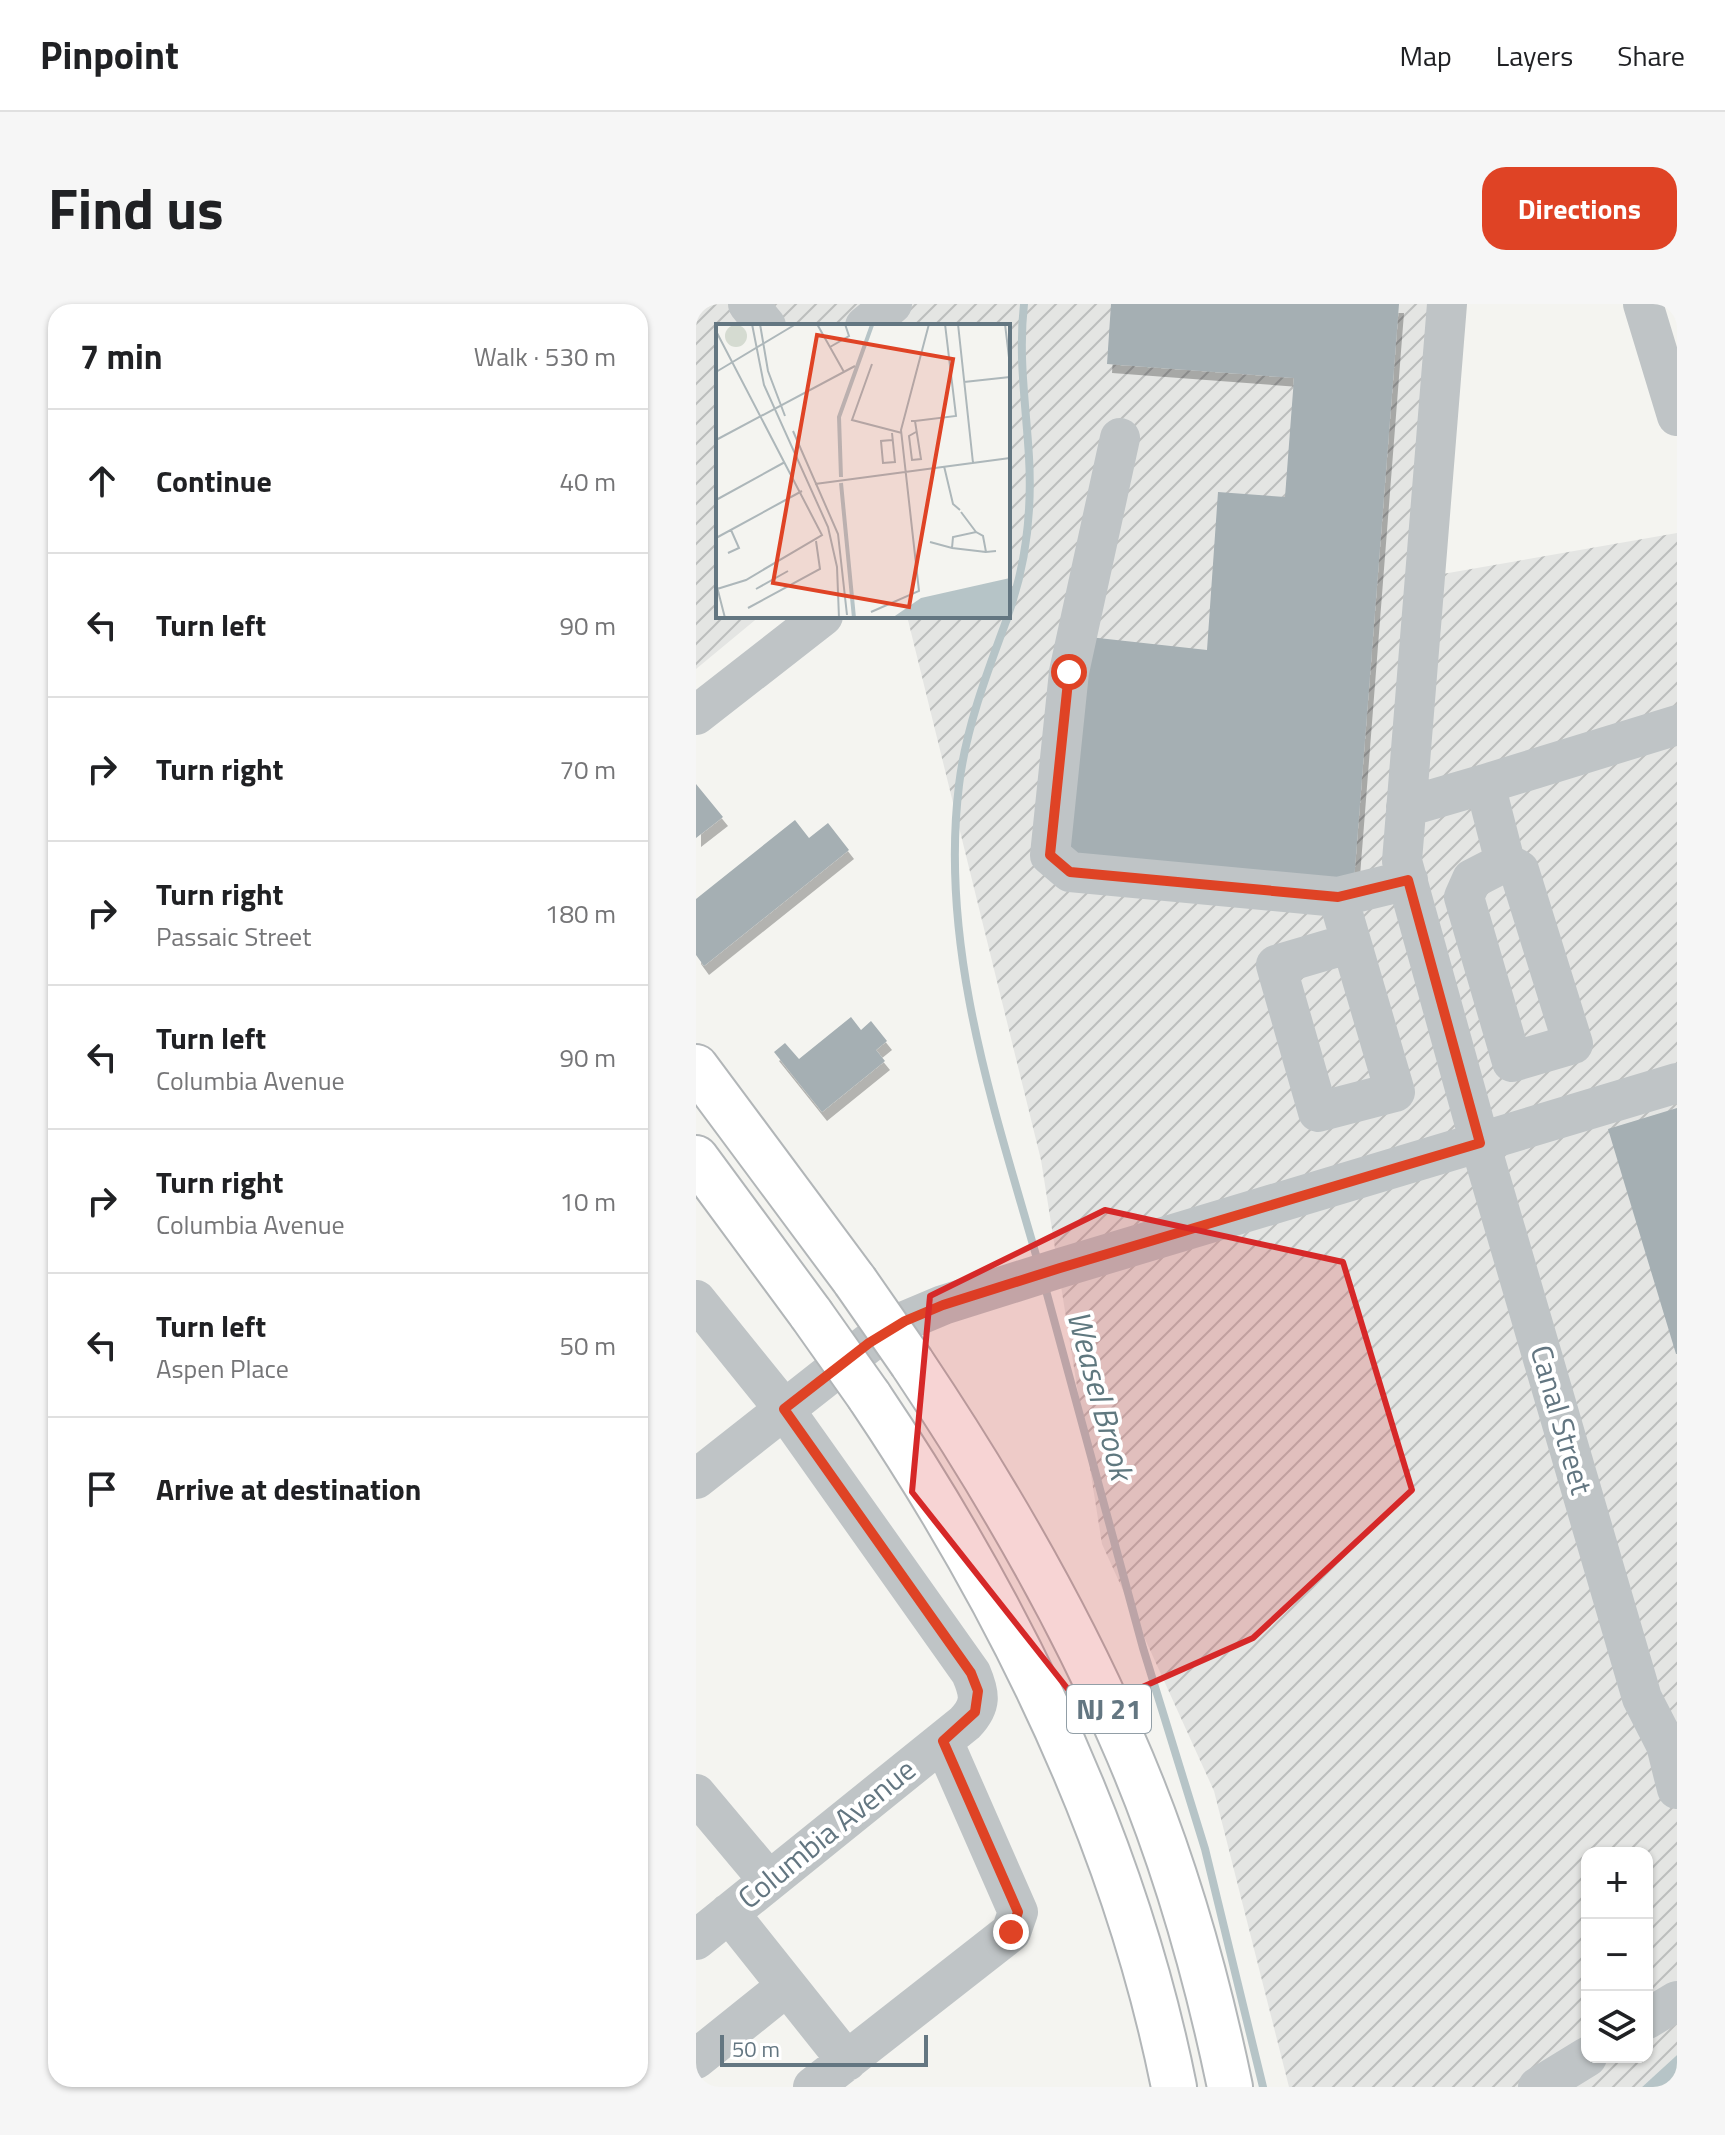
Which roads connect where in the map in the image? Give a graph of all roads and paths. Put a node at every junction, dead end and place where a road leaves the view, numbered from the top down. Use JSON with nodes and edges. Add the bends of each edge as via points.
{"nodes":[{"id":1,"x":748,"y":304,"type":"edge"},
{"id":2,"x":892,"y":304,"type":"edge"},
{"id":3,"x":1447,"y":304,"type":"edge"},
{"id":4,"x":1643,"y":304,"type":"edge"},
{"id":5,"x":764,"y":324,"type":"edge"},
{"id":6,"x":867,"y":324,"type":"edge"},
{"id":7,"x":1677,"y":416,"type":"edge"},
{"id":8,"x":1120,"y":438,"type":"dead end"},
{"id":9,"x":820,"y":618,"type":"edge"},
{"id":10,"x":696,"y":715,"type":"edge"},
{"id":11,"x":1677,"y":725,"type":"edge"},
{"id":12,"x":1485,"y":784,"type":"junction"},
{"id":13,"x":1406,"y":807,"type":"junction"},
{"id":14,"x":1505,"y":862,"type":"dead end"},
{"id":15,"x":1408,"y":880,"type":"junction"},
{"id":16,"x":1338,"y":897,"type":"junction"},
{"id":17,"x":1351,"y":943,"type":"dead end"},
{"id":18,"x":696,"y":1067,"type":"edge"},
{"id":19,"x":1677,"y":1083,"type":"edge"},
{"id":20,"x":1480,"y":1143,"type":"junction"},
{"id":21,"x":696,"y":1158,"type":"edge"},
{"id":22,"x":696,"y":1300,"type":"edge"},
{"id":23,"x":784,"y":1409,"type":"junction"},
{"id":24,"x":696,"y":1479,"type":"edge"},
{"id":25,"x":943,"y":1741,"type":"junction"},
{"id":26,"x":1677,"y":1789,"type":"edge"},
{"id":27,"x":696,"y":1794,"type":"edge"},
{"id":28,"x":769,"y":1881,"type":"junction"},
{"id":29,"x":729,"y":1913,"type":"junction"},
{"id":30,"x":696,"y":1940,"type":"edge"},
{"id":31,"x":787,"y":1986,"type":"junction"},
{"id":32,"x":1677,"y":2001,"type":"edge"},
{"id":33,"x":1653,"y":2015,"type":"edge"},
{"id":34,"x":696,"y":2059,"type":"edge"},
{"id":35,"x":847,"y":2061,"type":"junction"},
{"id":36,"x":1581,"y":2061,"type":"edge"},
{"id":37,"x":813,"y":2087,"type":"edge"},
{"id":38,"x":1174,"y":2087,"type":"edge"},
{"id":39,"x":1230,"y":2087,"type":"edge"},
{"id":40,"x":1538,"y":2087,"type":"edge"}],
"edges":[{"from":1,"to":5,"type":"street"},
{"from":2,"to":6,"type":"street"},
{"from":3,"to":13,"type":"street","name":"Canal Street"},
{"from":4,"to":7,"type":"street"},
{"from":8,"to":16,"type":"street","via":[[1069,672],[1050,855],[1070,872]]},
{"from":9,"to":10,"type":"street"},
{"from":11,"to":12,"type":"street"},
{"from":12,"to":13,"type":"street"},
{"from":12,"to":14,"type":"street"},
{"from":13,"to":15,"type":"street","name":"Canal Street","via":[[1402,861]]},
{"from":15,"to":16,"type":"street"},
{"from":15,"to":20,"type":"street","name":"Canal Street"},
{"from":16,"to":17,"type":"street"},
{"from":18,"to":39,"type":"highway","number":"NJ 21","bridge":true,"via":[[912,1363],[983,1471],[1076,1639],[1150,1807],[1196,1948]]},
{"from":19,"to":20,"type":"street"},
{"from":20,"to":23,"type":"street","via":[[943,1305],[869,1343]]},
{"from":20,"to":26,"type":"street","name":"Canal Street","via":[[1642,1698],[1666,1745]]},
{"from":21,"to":38,"type":"highway","number":"NJ 21","bridge":true,"via":[[869,1396],[1009,1626],[1072,1758],[1127,1908]]},
{"from":22,"to":23,"type":"street","name":"Columbia Avenue"},
{"from":23,"to":24,"type":"street"},
{"from":23,"to":25,"type":"street","name":"Columbia Avenue","via":[[971,1673],[978,1691],[975,1712]]},
{"from":25,"to":28,"type":"street","name":"Columbia Avenue"},
{"from":25,"to":35,"type":"street","via":[[1018,1912],[1011,1932]]},
{"from":27,"to":28,"type":"street"},
{"from":28,"to":29,"type":"street","name":"Columbia Avenue"},
{"from":29,"to":30,"type":"street","name":"Columbia Avenue"},
{"from":29,"to":31,"type":"street"},
{"from":31,"to":34,"type":"street"},
{"from":31,"to":35,"type":"street"},
{"from":32,"to":33,"type":"street"},
{"from":35,"to":37,"type":"street"},
{"from":36,"to":40,"type":"street"}]}
